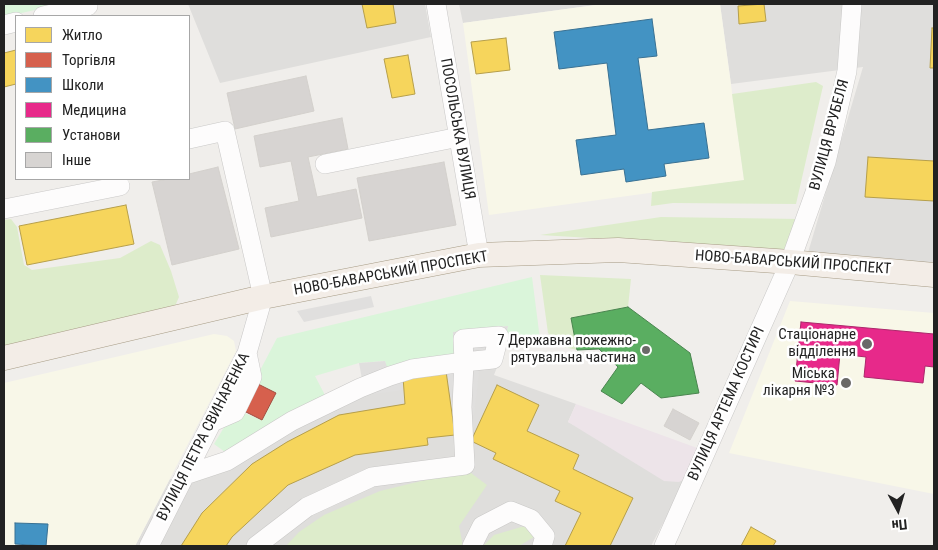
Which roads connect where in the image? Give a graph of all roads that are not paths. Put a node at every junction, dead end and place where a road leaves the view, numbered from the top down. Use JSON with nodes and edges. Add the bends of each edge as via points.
{"nodes":[{"id":1,"x":436,"y":4,"type":"edge"},
{"id":2,"x":852,"y":4,"type":"edge"},
{"id":3,"x":88,"y":6,"type":"dead end"},
{"id":4,"x":48,"y":15,"type":"edge"},
{"id":5,"x":459,"y":137,"type":"junction"},
{"id":6,"x":190,"y":139,"type":"edge"},
{"id":7,"x":325,"y":164,"type":"dead end"},
{"id":8,"x":120,"y":186,"type":"dead end"},
{"id":9,"x":4,"y":210,"type":"edge"},
{"id":10,"x":479,"y":255,"type":"junction"},
{"id":11,"x":790,"y":262,"type":"junction"},
{"id":12,"x":934,"y":275,"type":"edge"},
{"id":13,"x":263,"y":297,"type":"junction"},
{"id":14,"x":4,"y":358,"type":"edge"},
{"id":15,"x":185,"y":474,"type":"junction"},
{"id":16,"x":149,"y":546,"type":"edge"},
{"id":17,"x":256,"y":546,"type":"edge"},
{"id":18,"x":472,"y":546,"type":"edge"},
{"id":19,"x":542,"y":546,"type":"edge"},
{"id":20,"x":664,"y":546,"type":"edge"}],
"edges":[{"from":1,"to":5,"type":"street","name":"ПОСОЛЬСЬКА ВУЛИЦЯ"},
{"from":2,"to":11,"type":"street","name":"ВУЛИЦЯ ВРУБЕЛЯ","via":[[847,71],[826,162]]},
{"from":3,"to":4,"type":"street"},
{"from":5,"to":7,"type":"street"},
{"from":5,"to":10,"type":"street","name":"ПОСОЛЬСЬКА ВУЛИЦЯ"},
{"from":6,"to":13,"type":"street","via":[[225,131]]},
{"from":8,"to":9,"type":"street"},
{"from":10,"to":11,"type":"main road","name":"НОВО-БАВАРСЬКИЙ ПРОСПЕКТ","via":[[618,250]]},
{"from":10,"to":13,"type":"main road","name":"НОВО-БАВАРСЬКИЙ ПРОСПЕКТ"},
{"from":11,"to":12,"type":"main road","name":"НОВО-БАВАРСЬКИЙ ПРОСПЕКТ"},
{"from":11,"to":20,"type":"street","name":"ВУЛИЦЯ АРТЕМА КОСТИРІ"},
{"from":13,"to":14,"type":"main road","name":"НОВО-БАВАРСЬКИЙ ПРОСПЕКТ"},
{"from":13,"to":15,"type":"street","name":"ВУЛИЦЯ ПЕТРА СВИНАРЕНКА","via":[[247,353]]},
{"from":15,"to":16,"type":"street","name":"ВУЛИЦЯ ПЕТРА СВИНАРЕНКА"},
{"from":15,"to":17,"type":"street","via":[[227,460],[292,421],[360,388],[412,369],[464,362],[465,465],[372,477],[307,507]]},
{"from":18,"to":19,"type":"street","via":[[482,526],[511,511],[531,519],[545,536]]}]}
